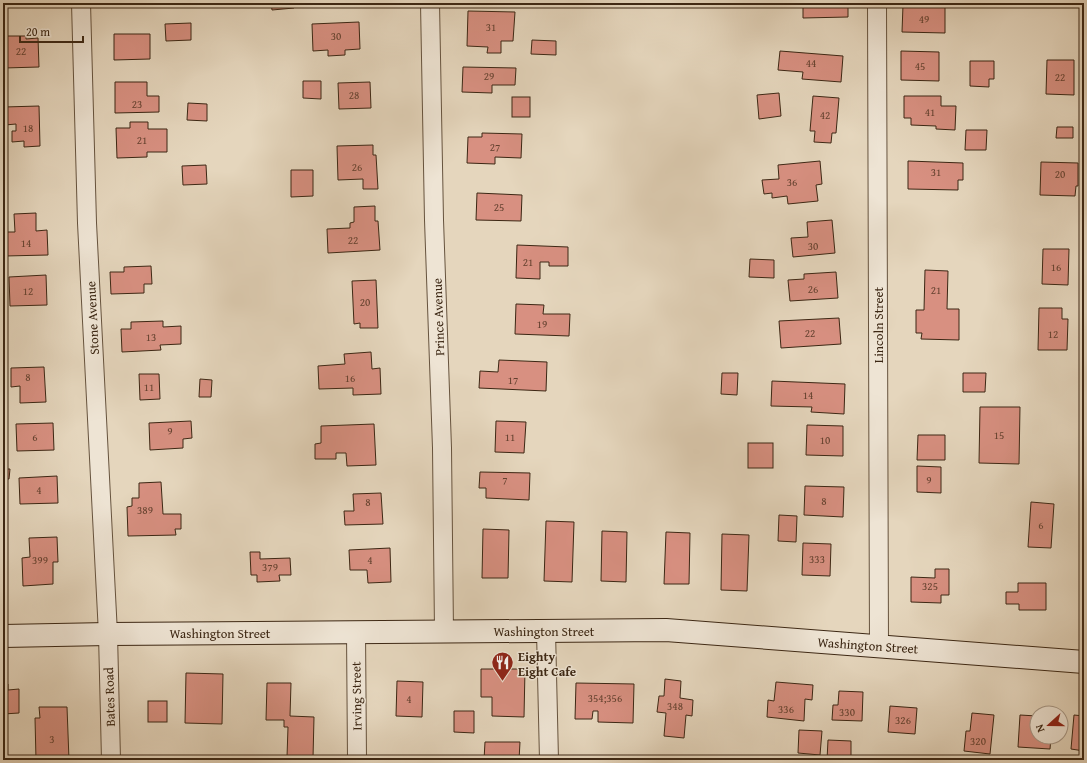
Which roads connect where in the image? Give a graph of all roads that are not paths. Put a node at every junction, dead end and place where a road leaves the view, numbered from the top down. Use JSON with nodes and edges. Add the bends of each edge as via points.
{"nodes":[{"id":1,"x":81,"y":3,"type":"edge"},
{"id":2,"x":430,"y":3,"type":"edge"},
{"id":3,"x":877,"y":3,"type":"edge"},
{"id":4,"x":444,"y":631,"type":"junction"},
{"id":5,"x":546,"y":631,"type":"junction"},
{"id":6,"x":356,"y":632,"type":"junction"},
{"id":7,"x":108,"y":634,"type":"junction"},
{"id":8,"x":3,"y":636,"type":"edge"},
{"id":9,"x":879,"y":646,"type":"junction"},
{"id":10,"x":1084,"y":662,"type":"edge"},
{"id":11,"x":111,"y":760,"type":"edge"},
{"id":12,"x":357,"y":760,"type":"edge"},
{"id":13,"x":549,"y":760,"type":"edge"}],
"edges":[{"from":1,"to":7,"type":"street","name":"Stone Avenue","via":[[87,223]]},
{"from":2,"to":4,"type":"street","name":"Prince Avenue","via":[[442,448]]},
{"from":3,"to":9,"type":"street","name":"Lincoln Street"},
{"from":4,"to":5,"type":"main road","name":"Washington Street"},
{"from":4,"to":6,"type":"main road","name":"Washington Street"},
{"from":5,"to":9,"type":"main road","name":"Washington Street","via":[[666,630]]},
{"from":5,"to":13,"type":"street"},
{"from":6,"to":7,"type":"main road","name":"Washington Street"},
{"from":6,"to":12,"type":"street","name":"Irving Street"},
{"from":7,"to":8,"type":"main road","name":"Washington Street"},
{"from":7,"to":11,"type":"street","name":"Bates Road"},
{"from":9,"to":10,"type":"main road","name":"Washington Street"}]}
